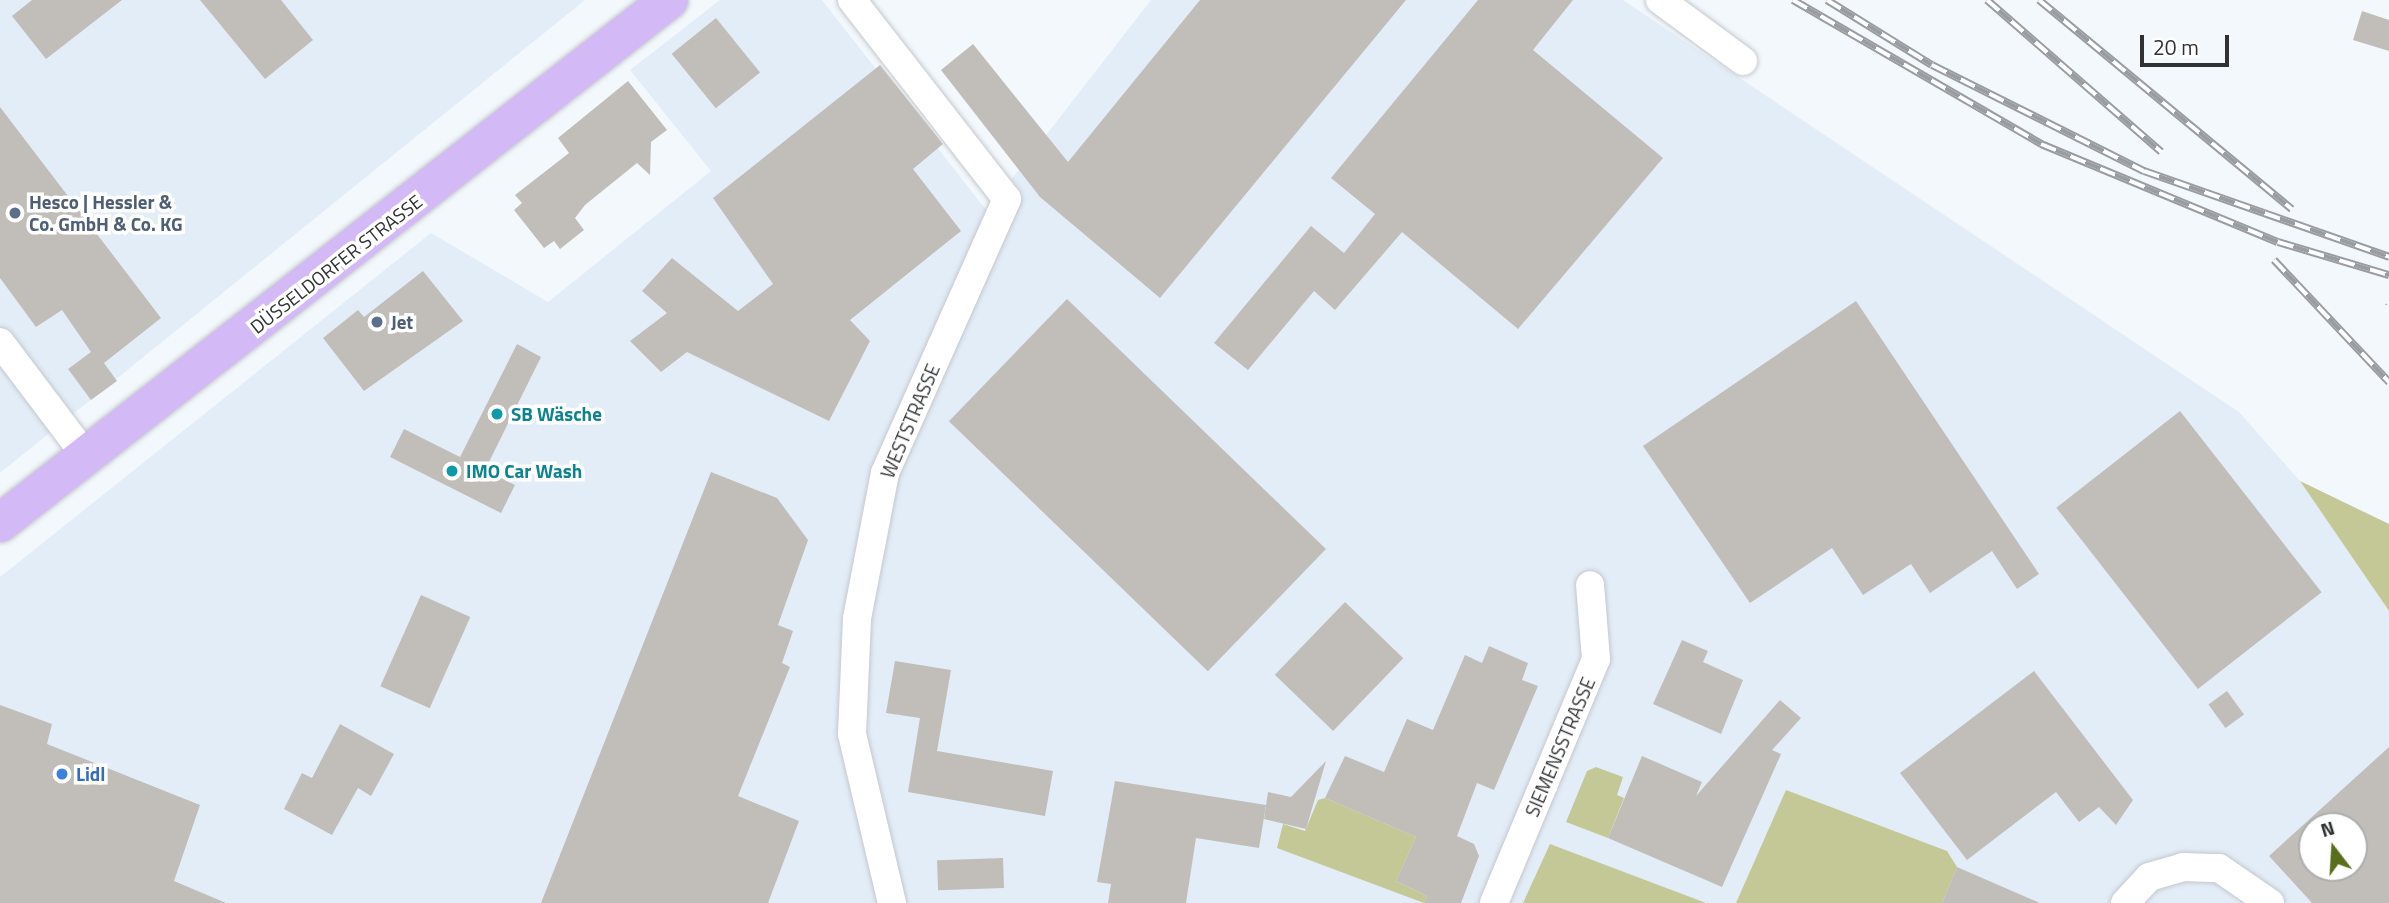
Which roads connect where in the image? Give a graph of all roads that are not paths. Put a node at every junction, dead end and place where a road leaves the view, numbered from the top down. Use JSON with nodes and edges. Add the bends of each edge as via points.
{"nodes":[{"id":1,"x":669,"y":0,"type":"edge"},
{"id":2,"x":852,"y":0,"type":"edge"},
{"id":3,"x":1660,"y":0,"type":"edge"},
{"id":4,"x":1743,"y":61,"type":"dead end"},
{"id":5,"x":0,"y":342,"type":"edge"},
{"id":6,"x":86,"y":456,"type":"junction"},
{"id":7,"x":0,"y":523,"type":"edge"},
{"id":8,"x":1590,"y":584,"type":"dead end"},
{"id":9,"x":892,"y":903,"type":"edge"},
{"id":10,"x":1494,"y":903,"type":"edge"},
{"id":11,"x":2125,"y":903,"type":"edge"},
{"id":12,"x":2270,"y":903,"type":"edge"}],
"edges":[{"from":1,"to":6,"type":"main road","name":"DÜSSELDORFER STRASSE"},
{"from":2,"to":9,"type":"street","name":"WESTSTRASSE","via":[[1007,199],[885,473],[857,619],[852,734]]},
{"from":3,"to":4,"type":"street"},
{"from":5,"to":6,"type":"street"},
{"from":6,"to":7,"type":"main road","name":"DÜSSELDORFER STRASSE"},
{"from":8,"to":10,"type":"street","name":"SIEMENSSTRASSE","via":[[1596,659]]},
{"from":11,"to":12,"type":"street","via":[[2149,877],[2183,867],[2219,868]]}]}
